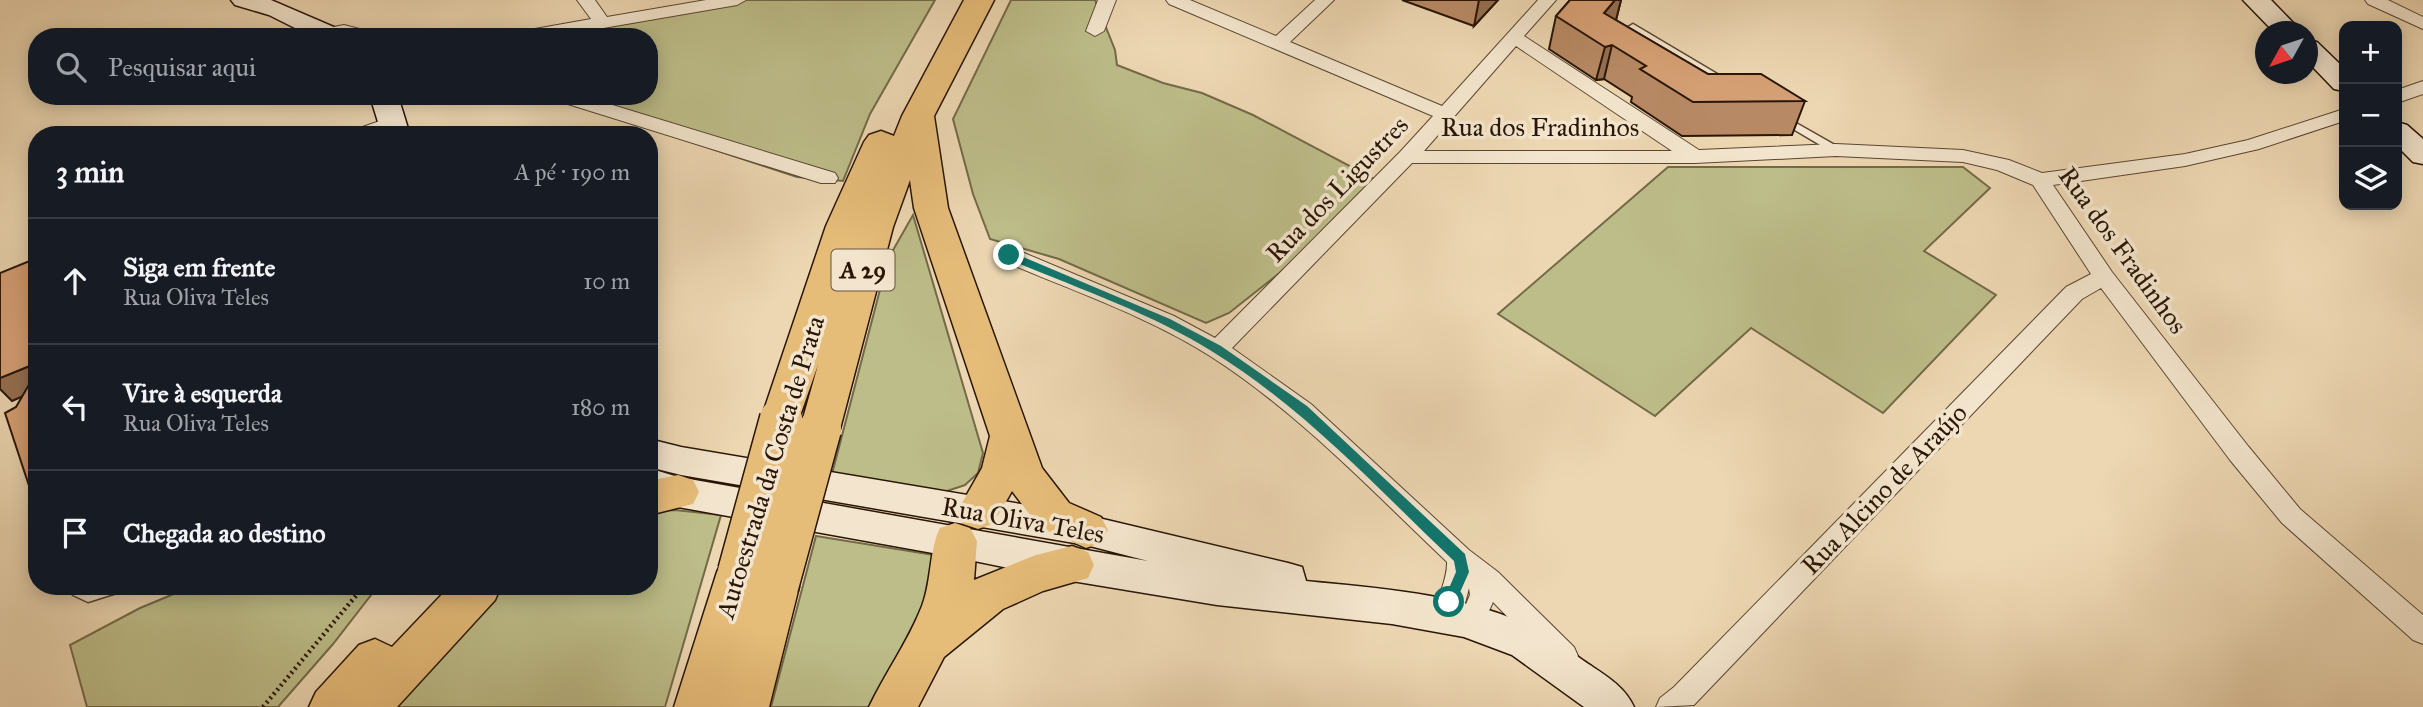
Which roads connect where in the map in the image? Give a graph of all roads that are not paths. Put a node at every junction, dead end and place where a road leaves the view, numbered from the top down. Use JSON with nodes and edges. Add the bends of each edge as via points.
{"nodes":[{"id":1,"x":244,"y":0,"type":"edge"},
{"id":2,"x":586,"y":0,"type":"edge"},
{"id":3,"x":737,"y":0,"type":"edge"},
{"id":4,"x":952,"y":0,"type":"edge"},
{"id":5,"x":979,"y":0,"type":"edge"},
{"id":6,"x":1107,"y":0,"type":"edge"},
{"id":7,"x":1175,"y":0,"type":"edge"},
{"id":8,"x":1325,"y":0,"type":"edge"},
{"id":9,"x":1547,"y":0,"type":"edge"},
{"id":10,"x":2256,"y":0,"type":"edge"},
{"id":11,"x":2374,"y":0,"type":"edge"},
{"id":12,"x":663,"y":6,"type":"edge"},
{"id":13,"x":2278,"y":21,"type":"edge"},
{"id":14,"x":602,"y":23,"type":"junction"},
{"id":15,"x":2423,"y":24,"type":"edge"},
{"id":16,"x":1633,"y":27,"type":"edge"},
{"id":17,"x":316,"y":28,"type":"edge"},
{"id":18,"x":572,"y":28,"type":"edge"},
{"id":19,"x":1095,"y":31,"type":"dead end"},
{"id":20,"x":1515,"y":38,"type":"junction"},
{"id":21,"x":1277,"y":44,"type":"junction"},
{"id":22,"x":2318,"y":58,"type":"edge"},
{"id":23,"x":2339,"y":78,"type":"edge"},
{"id":24,"x":2423,"y":87,"type":"edge"},
{"id":25,"x":1740,"y":92,"type":"edge"},
{"id":26,"x":2402,"y":95,"type":"edge"},
{"id":27,"x":591,"y":105,"type":"edge"},
{"id":28,"x":1444,"y":114,"type":"junction"},
{"id":29,"x":1776,"y":114,"type":"edge"},
{"id":30,"x":918,"y":116,"type":"junction"},
{"id":31,"x":2339,"y":117,"type":"edge"},
{"id":32,"x":2402,"y":136,"type":"edge"},
{"id":33,"x":1836,"y":150,"type":"junction"},
{"id":34,"x":2423,"y":155,"type":"edge"},
{"id":35,"x":1407,"y":157,"type":"junction"},
{"id":36,"x":1695,"y":157,"type":"junction"},
{"id":37,"x":828,"y":178,"type":"dead end"},
{"id":38,"x":2040,"y":180,"type":"junction"},
{"id":39,"x":1009,"y":255,"type":"dead end"},
{"id":40,"x":2104,"y":277,"type":"junction"},
{"id":41,"x":1217,"y":349,"type":"junction"},
{"id":42,"x":801,"y":424,"type":"junction"},
{"id":43,"x":1010,"y":437,"type":"junction"},
{"id":44,"x":658,"y":455,"type":"edge"},
{"id":45,"x":659,"y":491,"type":"edge"},
{"id":46,"x":898,"y":514,"type":"junction"},
{"id":47,"x":959,"y":526,"type":"junction"},
{"id":48,"x":1079,"y":548,"type":"junction"},
{"id":49,"x":1470,"y":565,"type":"junction"},
{"id":50,"x":758,"y":579,"type":"junction"},
{"id":51,"x":435,"y":595,"type":"edge"},
{"id":52,"x":472,"y":595,"type":"edge"},
{"id":53,"x":1460,"y":620,"type":"junction"},
{"id":54,"x":2423,"y":632,"type":"edge"},
{"id":55,"x":922,"y":649,"type":"junction"},
{"id":56,"x":1604,"y":699,"type":"edge"},
{"id":57,"x":333,"y":707,"type":"edge"},
{"id":58,"x":366,"y":707,"type":"edge"},
{"id":59,"x":698,"y":707,"type":"edge"},
{"id":60,"x":745,"y":707,"type":"edge"},
{"id":61,"x":892,"y":707,"type":"edge"},
{"id":62,"x":1670,"y":707,"type":"edge"}],
"edges":[{"from":1,"to":17,"type":"main road"},
{"from":2,"to":14,"type":"street"},
{"from":3,"to":12,"type":"street"},
{"from":4,"to":42,"type":"highway","name":"Autoestrada da Costa de Prata","number":"A 29","via":[[902,93],[844,226]]},
{"from":5,"to":30,"type":"highway","name":"Autoestrada da Costa de Prata","number":"A 29"},
{"from":6,"to":19,"type":"street"},
{"from":7,"to":21,"type":"street"},
{"from":8,"to":21,"type":"street"},
{"from":9,"to":20,"type":"street","name":"Rua dos Ligustres"},
{"from":10,"to":13,"type":"main road"},
{"from":11,"to":15,"type":"street"},
{"from":12,"to":14,"type":"street"},
{"from":14,"to":18,"type":"street"},
{"from":16,"to":25,"type":"lane"},
{"from":20,"to":28,"type":"street","name":"Rua dos Ligustres"},
{"from":20,"to":36,"type":"street"},
{"from":21,"to":28,"type":"street"},
{"from":22,"to":23,"type":"main road"},
{"from":24,"to":26,"type":"street"},
{"from":27,"to":37,"type":"street"},
{"from":28,"to":35,"type":"street","name":"Rua dos Ligustres"},
{"from":29,"to":33,"type":"lane"},
{"from":30,"to":42,"type":"highway","name":"Autoestrada da Costa de Prata","number":"A 29"},
{"from":30,"to":43,"type":"highway","via":[[931,208]]},
{"from":31,"to":38,"type":"street","via":[[2252,145],[2185,160]]},
{"from":32,"to":34,"type":"main road"},
{"from":33,"to":36,"type":"street","name":"Rua dos Fradinhos"},
{"from":33,"to":38,"type":"street","name":"Rua dos Fradinhos","via":[[1963,156]]},
{"from":35,"to":36,"type":"street","name":"Rua dos Fradinhos"},
{"from":35,"to":41,"type":"street","name":"Rua dos Ligustres"},
{"from":38,"to":40,"type":"street","name":"Rua dos Fradinhos"},
{"from":39,"to":41,"type":"street","name":"Rua Oliva Teles","via":[[1166,321]]},
{"from":40,"to":54,"type":"street","name":"Rua dos Fradinhos","via":[[2291,516]]},
{"from":40,"to":62,"type":"street","name":"Rua Alcino de Araújo","via":[[2074,293]]},
{"from":41,"to":49,"type":"street","name":"Rua Oliva Teles","via":[[1303,410]]},
{"from":42,"to":50,"type":"highway","name":"Autoestrada da Costa de Prata","number":"A 29","bridge":true},
{"from":43,"to":47,"type":"highway","via":[[1002,471]]},
{"from":43,"to":48,"type":"highway","via":[[1024,477]]},
{"from":44,"to":46,"type":"main road"},
{"from":45,"to":46,"type":"main road"},
{"from":46,"to":47,"type":"main road","name":"Rua Oliva Teles"},
{"from":47,"to":48,"type":"main road","name":"Rua Oliva Teles"},
{"from":47,"to":55,"type":"highway","via":[[957,560],[943,611]]},
{"from":48,"to":53,"type":"main road","name":"Rua Oliva Teles","via":[[1217,588],[1392,607]]},
{"from":48,"to":55,"type":"highway","via":[[1036,574],[987,595]]},
{"from":49,"to":53,"type":"street","via":[[1483,595]]},
{"from":49,"to":56,"type":"street","name":"Rua Oliva Teles","via":[[1544,632]]},
{"from":50,"to":59,"type":"highway","name":"Autoestrada da Costa de Prata","number":"A 29"},
{"from":50,"to":60,"type":"highway","name":"Autoestrada da Costa de Prata","number":"A 29"},
{"from":51,"to":57,"type":"highway"},
{"from":52,"to":58,"type":"highway"},
{"from":53,"to":56,"type":"main road","name":"Rua Oliva Teles","via":[[1526,643]]},
{"from":55,"to":61,"type":"highway"}]}
